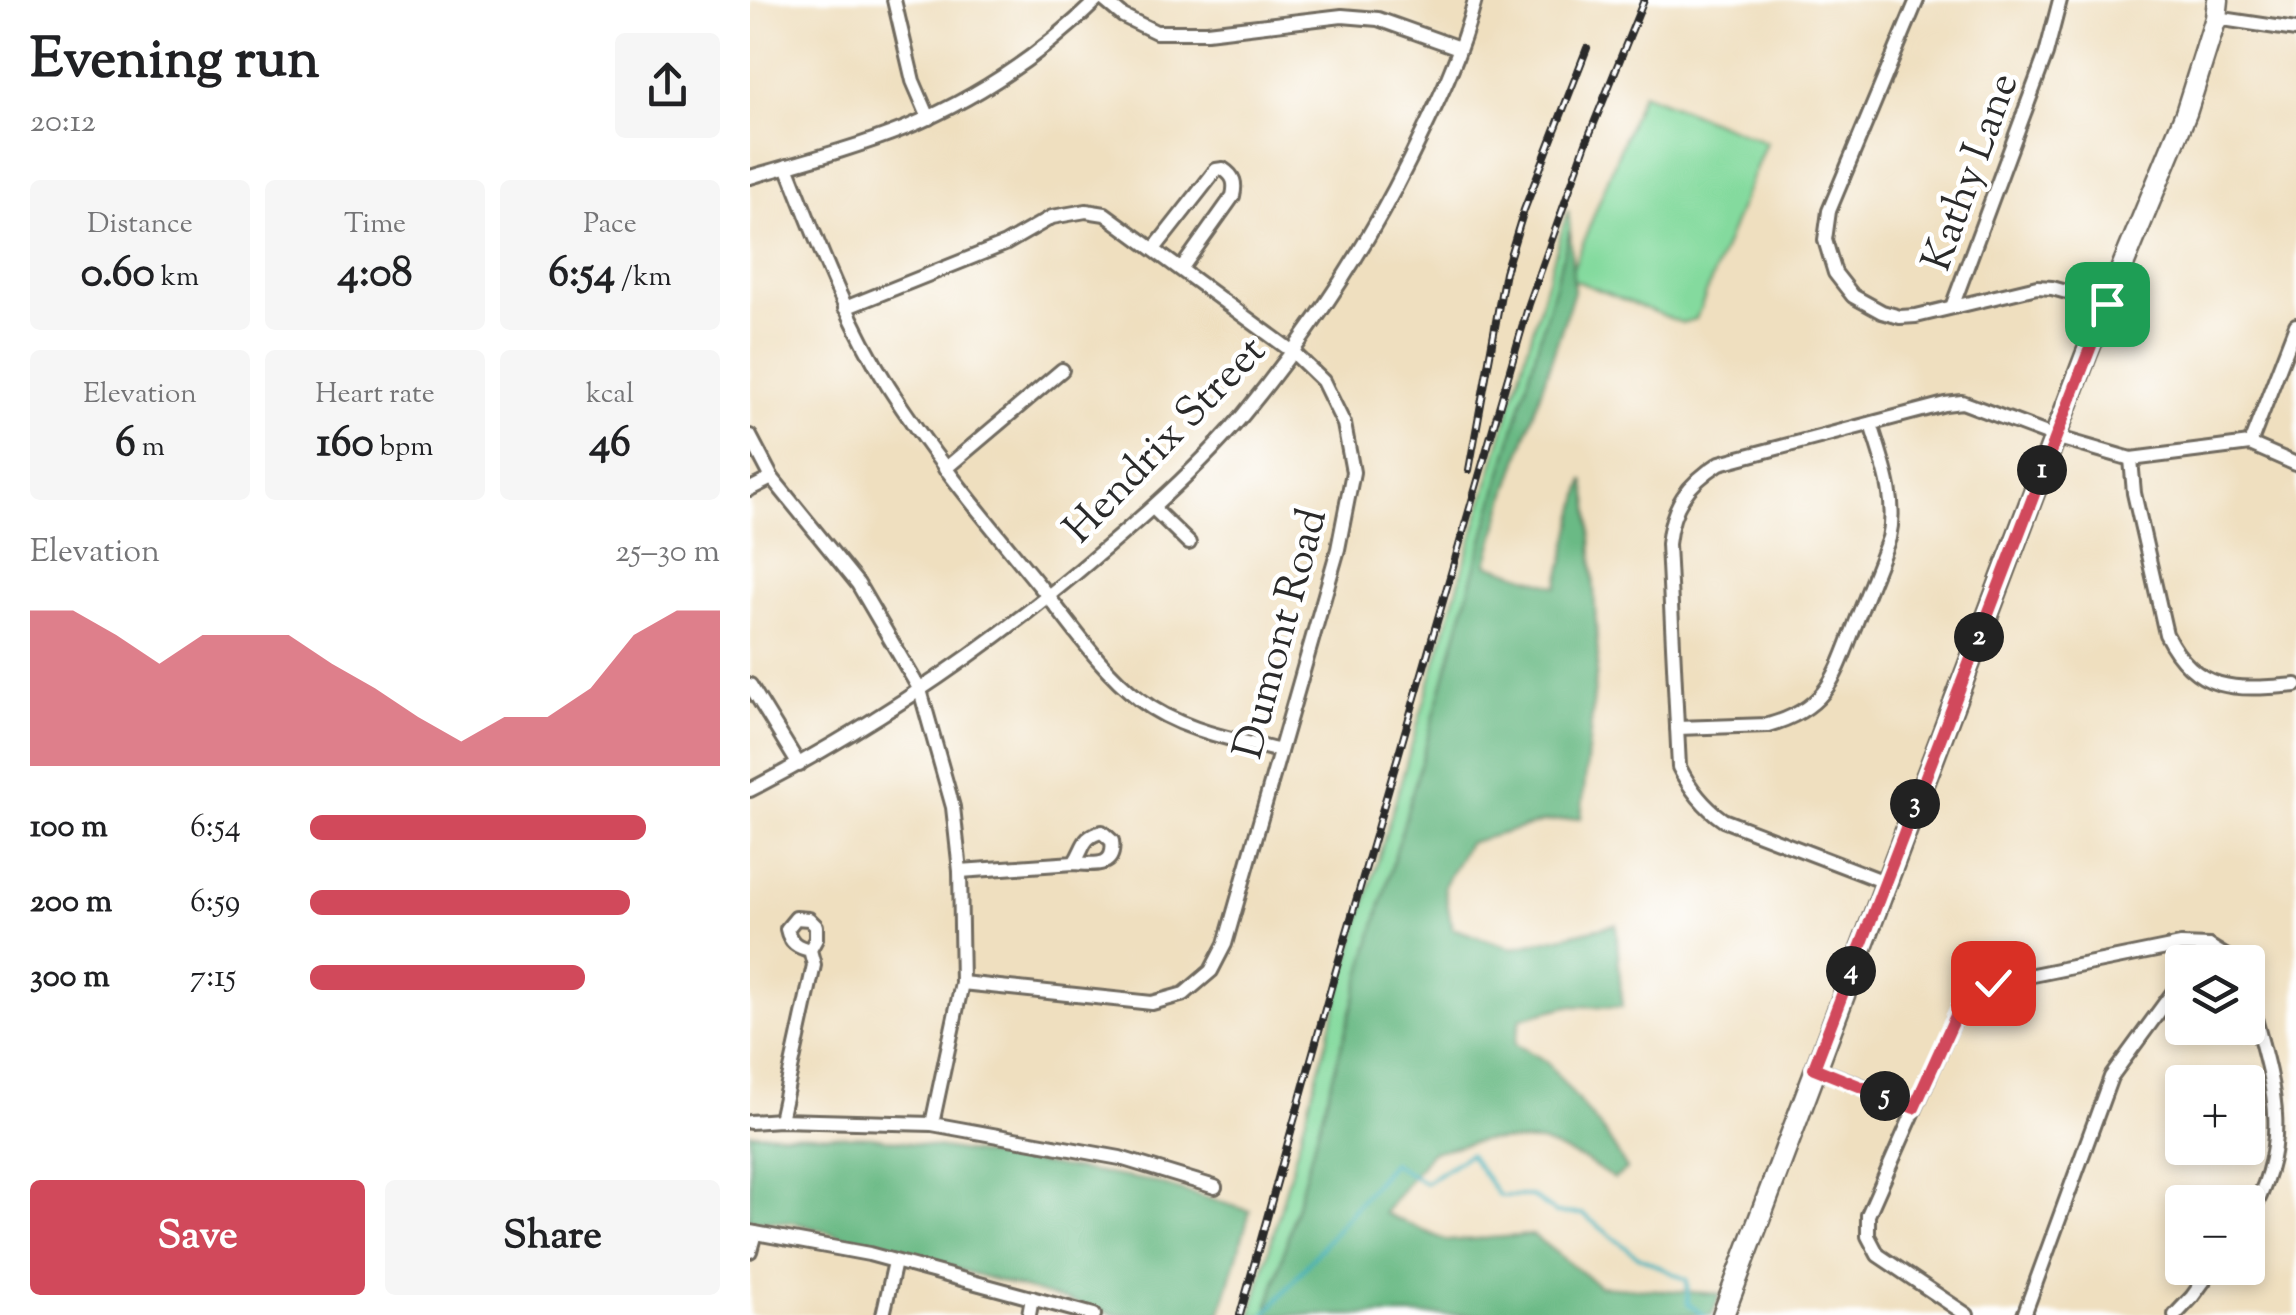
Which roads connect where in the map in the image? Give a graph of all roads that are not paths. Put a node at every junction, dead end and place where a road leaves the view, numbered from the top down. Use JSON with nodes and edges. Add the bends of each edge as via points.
{"nodes":[{"id":1,"x":894,"y":0,"type":"edge"},
{"id":2,"x":1096,"y":0,"type":"edge"},
{"id":3,"x":1104,"y":0,"type":"edge"},
{"id":4,"x":1475,"y":0,"type":"edge"},
{"id":5,"x":1917,"y":0,"type":"edge"},
{"id":6,"x":2060,"y":0,"type":"edge"},
{"id":7,"x":2217,"y":9,"type":"edge"},
{"id":8,"x":2296,"y":30,"type":"edge"},
{"id":9,"x":1459,"y":48,"type":"junction"},
{"id":10,"x":929,"y":118,"type":"junction"},
{"id":11,"x":787,"y":166,"type":"junction"},
{"id":12,"x":750,"y":177,"type":"edge"},
{"id":13,"x":1154,"y":249,"type":"junction"},
{"id":14,"x":1180,"y":269,"type":"junction"},
{"id":15,"x":2107,"y":304,"type":"junction"},
{"id":16,"x":1952,"y":306,"type":"junction"},
{"id":17,"x":845,"y":308,"type":"junction"},
{"id":18,"x":2296,"y":325,"type":"edge"},
{"id":19,"x":1293,"y":352,"type":"junction"},
{"id":20,"x":1062,"y":370,"type":"dead end"},
{"id":21,"x":1871,"y":424,"type":"junction"},
{"id":22,"x":750,"y":436,"type":"edge"},
{"id":23,"x":2055,"y":437,"type":"junction"},
{"id":24,"x":2250,"y":444,"type":"junction"},
{"id":25,"x":2130,"y":459,"type":"junction"},
{"id":26,"x":2296,"y":464,"type":"edge"},
{"id":27,"x":945,"y":469,"type":"junction"},
{"id":28,"x":772,"y":478,"type":"junction"},
{"id":29,"x":750,"y":488,"type":"edge"},
{"id":30,"x":1152,"y":508,"type":"junction"},
{"id":31,"x":1189,"y":543,"type":"dead end"},
{"id":32,"x":1049,"y":597,"type":"junction"},
{"id":33,"x":2296,"y":684,"type":"edge"},
{"id":34,"x":750,"y":685,"type":"edge"},
{"id":35,"x":920,"y":690,"type":"junction"},
{"id":36,"x":1677,"y":728,"type":"junction"},
{"id":37,"x":1280,"y":752,"type":"junction"},
{"id":38,"x":798,"y":765,"type":"junction"},
{"id":39,"x":750,"y":790,"type":"edge"},
{"id":40,"x":1074,"y":862,"type":"dead end"},
{"id":41,"x":960,"y":871,"type":"junction"},
{"id":42,"x":1885,"y":882,"type":"junction"},
{"id":43,"x":2165,"y":948,"type":"edge"},
{"id":44,"x":810,"y":950,"type":"dead end"},
{"id":45,"x":962,"y":983,"type":"junction"},
{"id":46,"x":2165,"y":1003,"type":"edge"},
{"id":47,"x":2262,"y":1045,"type":"edge"},
{"id":48,"x":1814,"y":1068,"type":"junction"},
{"id":49,"x":1914,"y":1108,"type":"junction"},
{"id":50,"x":780,"y":1120,"type":"junction"},
{"id":51,"x":750,"y":1122,"type":"edge"},
{"id":52,"x":932,"y":1124,"type":"junction"},
{"id":53,"x":1215,"y":1188,"type":"dead end"},
{"id":54,"x":2265,"y":1190,"type":"edge"},
{"id":55,"x":752,"y":1233,"type":"edge"},
{"id":56,"x":750,"y":1251,"type":"edge"},
{"id":57,"x":896,"y":1262,"type":"junction"},
{"id":58,"x":2201,"y":1285,"type":"edge"},
{"id":59,"x":1032,"y":1298,"type":"junction"},
{"id":60,"x":1086,"y":1314,"type":"edge"},
{"id":61,"x":884,"y":1315,"type":"edge"},
{"id":62,"x":1028,"y":1315,"type":"edge"},
{"id":63,"x":1723,"y":1315,"type":"edge"},
{"id":64,"x":1967,"y":1315,"type":"edge"},
{"id":65,"x":2024,"y":1315,"type":"edge"},
{"id":66,"x":2175,"y":1315,"type":"edge"}],
"edges":[{"from":1,"to":10,"type":"street"},
{"from":2,"to":10,"type":"street","via":[[1010,73]]},
{"from":3,"to":9,"type":"street","via":[[1156,32],[1342,16],[1378,19]]},
{"from":4,"to":9,"type":"street","name":"Hendrix Street"},
{"from":5,"to":16,"type":"street","via":[[1829,212],[1825,240],[1835,273],[1867,306],[1900,317]]},
{"from":6,"to":16,"type":"street","name":"Kathy Lane"},
{"from":7,"to":8,"type":"street"},
{"from":7,"to":15,"type":"main road","via":[[2186,114]]},
{"from":9,"to":19,"type":"street","name":"Hendrix Street","via":[[1388,202]]},
{"from":10,"to":11,"type":"street"},
{"from":11,"to":12,"type":"street"},
{"from":11,"to":17,"type":"street"},
{"from":13,"to":14,"type":"street","name":"Dumont Road"},
{"from":13,"to":14,"type":"street","via":[[1216,170],[1232,175],[1233,196]]},
{"from":13,"to":17,"type":"street","name":"Dumont Road","via":[[1105,214],[1086,211],[1048,219],[1005,244]]},
{"from":14,"to":19,"type":"street","name":"Dumont Road"},
{"from":15,"to":16,"type":"street","via":[[2038,287]]},
{"from":15,"to":23,"type":"main road"},
{"from":17,"to":27,"type":"street"},
{"from":18,"to":24,"type":"street"},
{"from":19,"to":30,"type":"street","name":"Hendrix Street"},
{"from":19,"to":37,"type":"street","name":"Dumont Road","via":[[1332,395],[1352,472],[1338,550]]},
{"from":20,"to":27,"type":"street"},
{"from":21,"to":23,"type":"street","via":[[1962,402]]},
{"from":21,"to":36,"type":"street","via":[[1720,463],[1678,504],[1668,544]]},
{"from":21,"to":36,"type":"street","via":[[1892,524],[1835,676],[1806,709],[1780,721]]},
{"from":22,"to":28,"type":"street"},
{"from":23,"to":25,"type":"street"},
{"from":23,"to":42,"type":"main road"},
{"from":24,"to":25,"type":"street"},
{"from":24,"to":26,"type":"street"},
{"from":25,"to":33,"type":"street","via":[[2166,634],[2183,662],[2224,686]]},
{"from":27,"to":32,"type":"street"},
{"from":28,"to":29,"type":"street"},
{"from":28,"to":35,"type":"street","via":[[858,584]]},
{"from":30,"to":31,"type":"street"},
{"from":30,"to":32,"type":"street","name":"Hendrix Street"},
{"from":32,"to":35,"type":"street","name":"Hendrix Street"},
{"from":32,"to":37,"type":"street","via":[[1140,700],[1210,734]]},
{"from":34,"to":38,"type":"street"},
{"from":35,"to":38,"type":"street","name":"Hendrix Street"},
{"from":35,"to":41,"type":"street","via":[[953,808]]},
{"from":36,"to":42,"type":"street","via":[[1686,781],[1723,820]]},
{"from":37,"to":45,"type":"street","name":"Dumont Road","via":[[1225,944],[1211,971],[1184,994],[1152,1002]]},
{"from":38,"to":39,"type":"street","name":"Hendrix Street"},
{"from":40,"to":41,"type":"street"},
{"from":41,"to":45,"type":"street"},
{"from":42,"to":48,"type":"main road"},
{"from":43,"to":49,"type":"street","via":[[1976,988],[1963,1000]]},
{"from":44,"to":50,"type":"street","via":[[814,965]]},
{"from":45,"to":52,"type":"street"},
{"from":46,"to":65,"type":"street","via":[[2111,1077]]},
{"from":47,"to":54,"type":"street","via":[[2281,1128]]},
{"from":48,"to":49,"type":"street"},
{"from":48,"to":63,"type":"main road"},
{"from":49,"to":64,"type":"street","via":[[1868,1215],[1868,1236],[1886,1262]]},
{"from":50,"to":51,"type":"street"},
{"from":50,"to":52,"type":"street"},
{"from":52,"to":53,"type":"street","via":[[1120,1158]]},
{"from":55,"to":56,"type":"street"},
{"from":55,"to":57,"type":"street"},
{"from":57,"to":59,"type":"street"},
{"from":57,"to":61,"type":"street"},
{"from":58,"to":66,"type":"street"},
{"from":59,"to":60,"type":"street"},
{"from":59,"to":62,"type":"street"}]}
